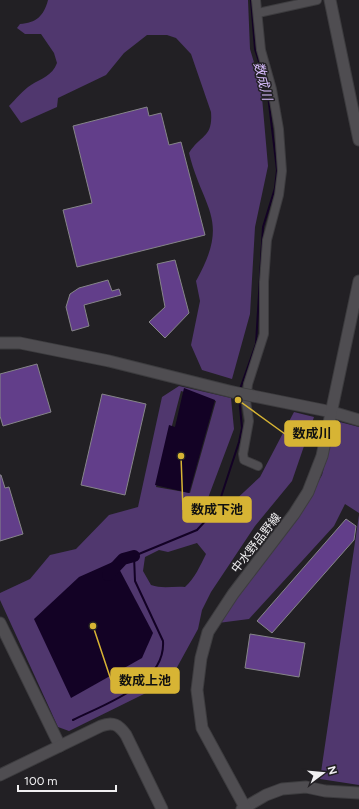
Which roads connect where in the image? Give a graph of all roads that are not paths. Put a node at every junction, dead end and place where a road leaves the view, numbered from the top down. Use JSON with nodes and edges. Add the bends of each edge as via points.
{"nodes":[{"id":1,"x":256,"y":0,"type":"edge"},
{"id":2,"x":317,"y":0,"type":"edge"},
{"id":3,"x":330,"y":0,"type":"edge"},
{"id":4,"x":258,"y":13,"type":"junction"},
{"id":5,"x":359,"y":140,"type":"edge"},
{"id":6,"x":359,"y":281,"type":"edge"},
{"id":7,"x":0,"y":343,"type":"edge"},
{"id":8,"x":332,"y":412,"type":"junction"},
{"id":9,"x":359,"y":420,"type":"edge"},
{"id":10,"x":258,"y":466,"type":"dead end"},
{"id":11,"x":0,"y":623,"type":"edge"},
{"id":12,"x":60,"y":746,"type":"junction"},
{"id":13,"x":0,"y":775,"type":"edge"},
{"id":14,"x":359,"y":793,"type":"edge"},
{"id":15,"x":244,"y":808,"type":"edge"},
{"id":16,"x":162,"y":809,"type":"edge"}],
"edges":[{"from":1,"to":4,"type":"street"},
{"from":2,"to":4,"type":"street"},
{"from":3,"to":5,"type":"street"},
{"from":4,"to":10,"type":"street","via":[[261,50],[272,88],[279,130],[282,171],[279,195],[267,240],[264,334],[248,384],[246,401],[249,421],[244,460]]},
{"from":6,"to":8,"type":"street","name":"中水野品野線"},
{"from":7,"to":8,"type":"street","bridge":true,"via":[[20,343],[108,361],[233,392]]},
{"from":8,"to":9,"type":"street"},
{"from":8,"to":15,"type":"street","name":"中水野品野線","via":[[322,456],[308,492],[208,632],[201,658],[197,690],[202,728]]},
{"from":11,"to":12,"type":"street"},
{"from":12,"to":13,"type":"street"},
{"from":12,"to":16,"type":"street","via":[[107,723],[114,723],[126,735]]},
{"from":14,"to":15,"type":"street","via":[[306,787],[282,790],[266,795]]}]}
